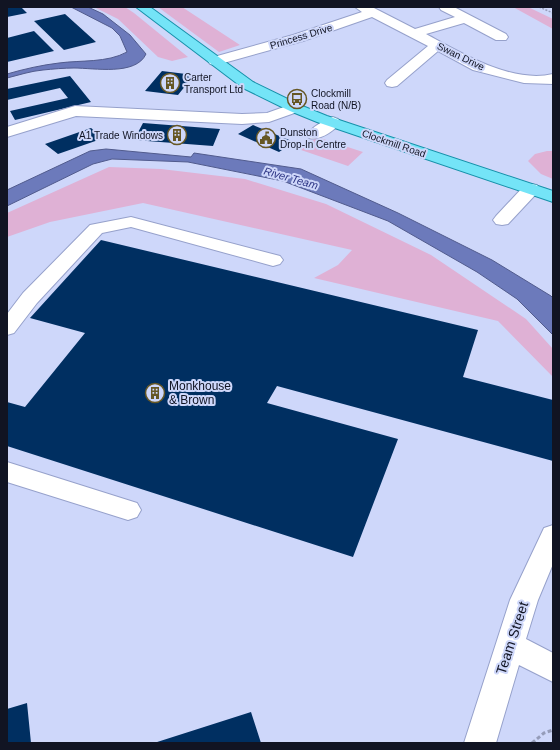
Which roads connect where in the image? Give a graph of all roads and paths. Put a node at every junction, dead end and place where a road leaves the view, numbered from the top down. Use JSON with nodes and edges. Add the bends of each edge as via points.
{"nodes":[{"id":1,"x":142,"y":7,"type":"edge"},
{"id":2,"x":446,"y":7,"type":"edge"},
{"id":3,"x":539,"y":7,"type":"edge"},
{"id":4,"x":367,"y":10,"type":"edge"},
{"id":5,"x":553,"y":13,"type":"edge"},
{"id":6,"x":466,"y":18,"type":"junction"},
{"id":7,"x":416,"y":33,"type":"junction"},
{"id":8,"x":501,"y":37,"type":"dead end"},
{"id":9,"x":437,"y":45,"type":"junction"},
{"id":10,"x":215,"y":61,"type":"junction"},
{"id":11,"x":553,"y":78,"type":"edge"},
{"id":12,"x":392,"y":84,"type":"dead end"},
{"id":13,"x":295,"y":108,"type":"junction"},
{"id":14,"x":333,"y":122,"type":"junction"},
{"id":15,"x":7,"y":132,"type":"edge"},
{"id":16,"x":315,"y":134,"type":"dead end"},
{"id":17,"x":530,"y":189,"type":"junction"},
{"id":18,"x":553,"y":196,"type":"edge"},
{"id":19,"x":502,"y":220,"type":"dead end"},
{"id":20,"x":273,"y":260,"type":"dead end"},
{"id":21,"x":7,"y":328,"type":"edge"},
{"id":22,"x":7,"y":472,"type":"edge"},
{"id":23,"x":128,"y":510,"type":"dead end"},
{"id":24,"x":553,"y":536,"type":"edge"},
{"id":25,"x":509,"y":645,"type":"junction"},
{"id":26,"x":553,"y":668,"type":"edge"},
{"id":27,"x":553,"y":730,"type":"edge"},
{"id":28,"x":480,"y":743,"type":"edge"},
{"id":29,"x":532,"y":743,"type":"edge"}],
"edges":[{"from":1,"to":10,"type":"main road","name":"Clockmill Road"},
{"from":2,"to":6,"type":"street"},
{"from":3,"to":5,"type":"path"},
{"from":4,"to":7,"type":"street","name":"Swan Drive"},
{"from":4,"to":10,"type":"street","name":"Princess Drive","via":[[298,38]]},
{"from":6,"to":7,"type":"street"},
{"from":6,"to":8,"type":"street"},
{"from":7,"to":9,"type":"street","name":"Swan Drive"},
{"from":9,"to":11,"type":"street","name":"Swan Drive","via":[[478,67],[524,79],[549,81]]},
{"from":9,"to":12,"type":"street"},
{"from":10,"to":13,"type":"main road","name":"Clockmill Road","via":[[248,85]]},
{"from":13,"to":14,"type":"main road","name":"Clockmill Road"},
{"from":13,"to":15,"type":"street","via":[[269,117],[242,119],[76,112]]},
{"from":14,"to":16,"type":"street"},
{"from":14,"to":17,"type":"main road","name":"Clockmill Road"},
{"from":17,"to":18,"type":"main road","name":"Clockmill Road"},
{"from":17,"to":19,"type":"street"},
{"from":20,"to":21,"type":"street","via":[[131,222],[96,229],[30,298]]},
{"from":22,"to":23,"type":"street"},
{"from":24,"to":25,"type":"street","name":"Team Street","via":[[532,580]]},
{"from":25,"to":26,"type":"street"},
{"from":25,"to":28,"type":"street","name":"Team Street"},
{"from":27,"to":29,"type":"path","via":[[544,733]]}]}
